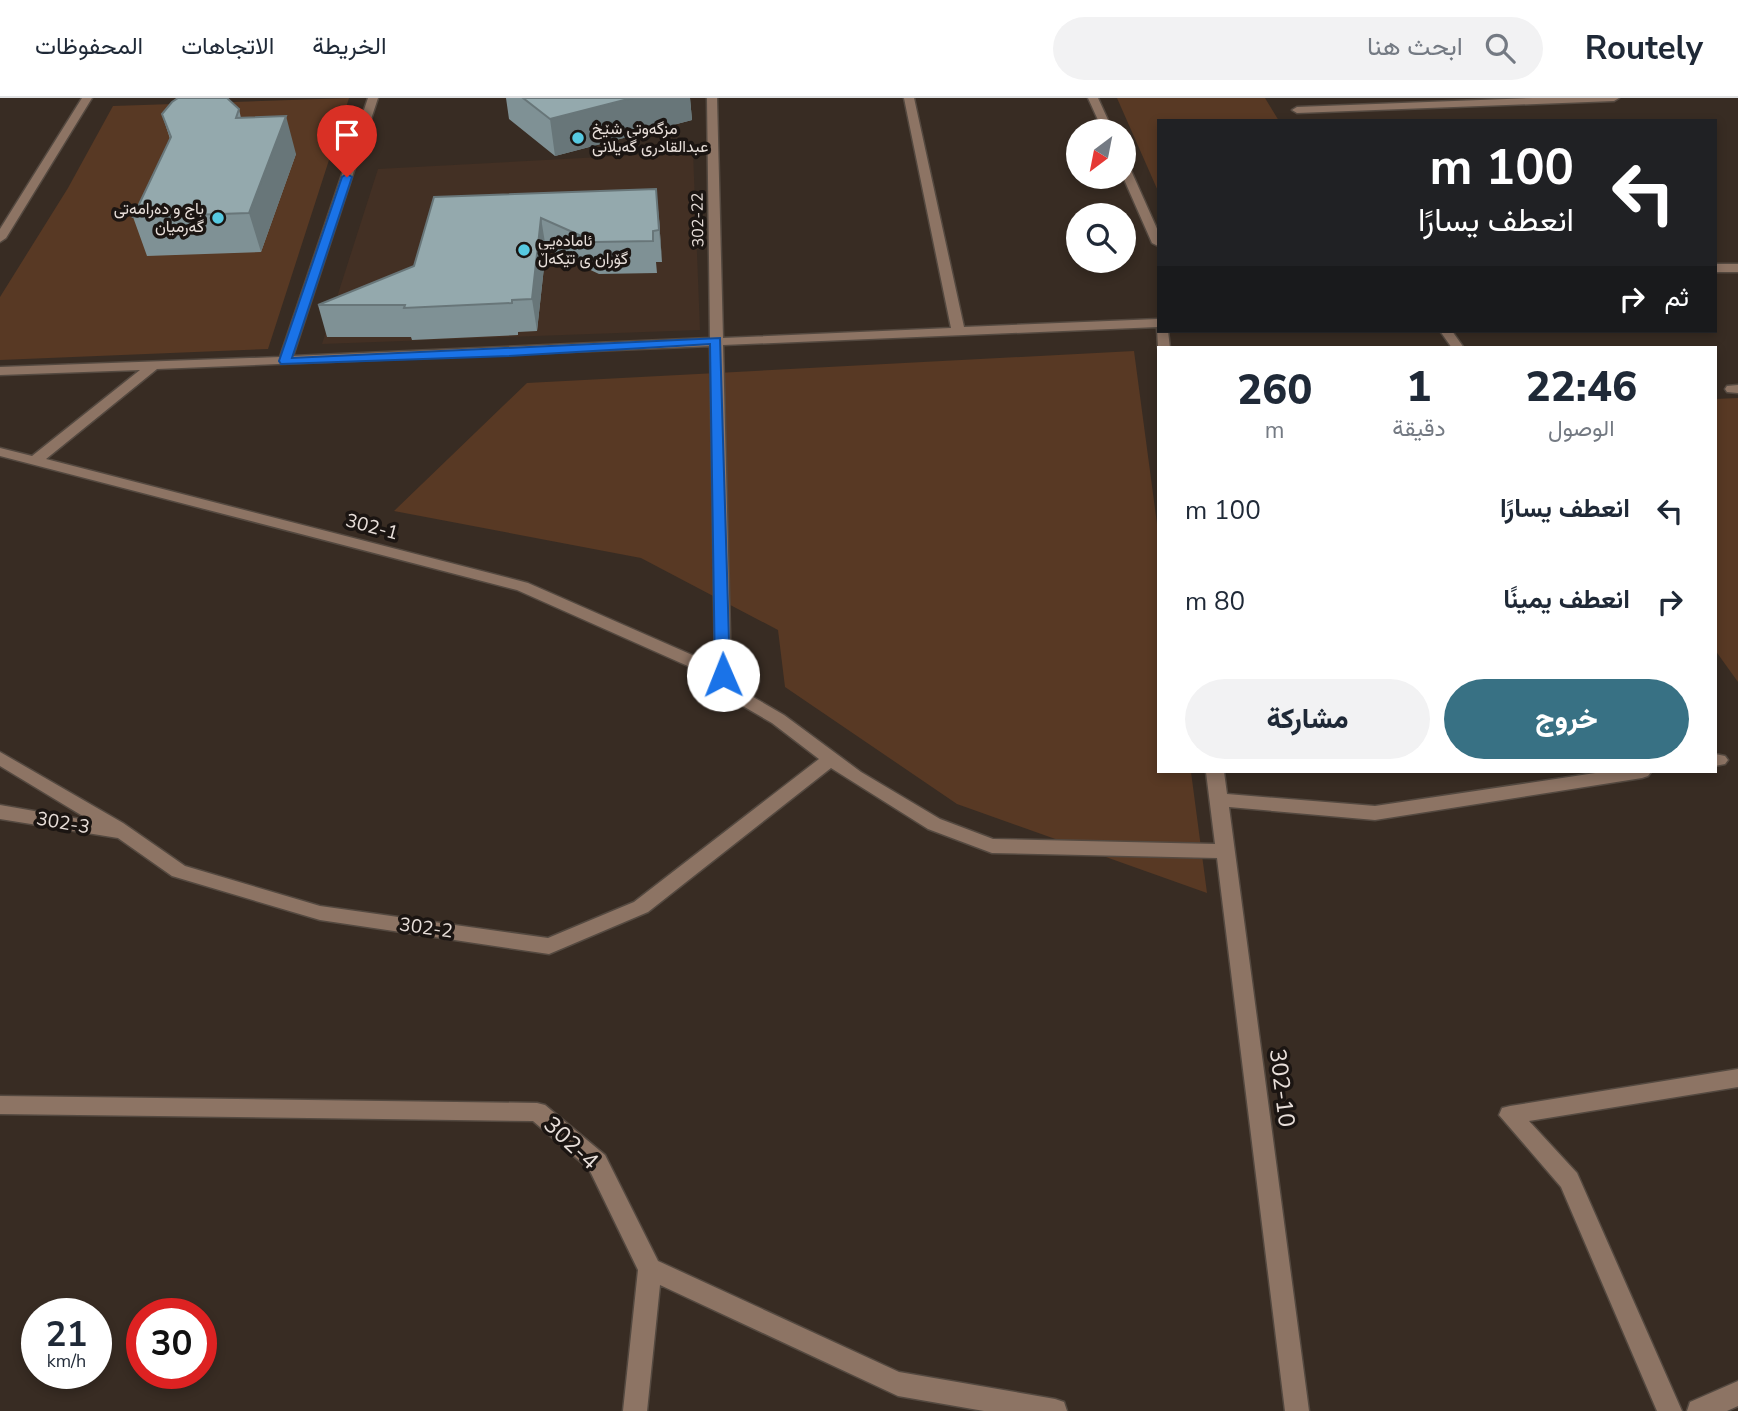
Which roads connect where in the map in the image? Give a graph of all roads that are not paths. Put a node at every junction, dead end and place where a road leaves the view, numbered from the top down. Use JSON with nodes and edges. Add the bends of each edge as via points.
{"nodes":[{"id":1,"x":87,"y":98,"type":"edge"},
{"id":2,"x":373,"y":98,"type":"edge"},
{"id":3,"x":712,"y":98,"type":"edge"},
{"id":4,"x":909,"y":98,"type":"edge"},
{"id":5,"x":1093,"y":98,"type":"edge"},
{"id":6,"x":1289,"y":98,"type":"edge"},
{"id":7,"x":1614,"y":98,"type":"edge"},
{"id":8,"x":1297,"y":110,"type":"junction"},
{"id":9,"x":1103,"y":119,"type":"edge"},
{"id":10,"x":1303,"y":119,"type":"edge"},
{"id":11,"x":1134,"y":189,"type":"edge"},
{"id":12,"x":0,"y":238,"type":"edge"},
{"id":13,"x":1157,"y":241,"type":"edge"},
{"id":14,"x":1717,"y":268,"type":"edge"},
{"id":15,"x":1738,"y":268,"type":"edge"},
{"id":16,"x":1157,"y":323,"type":"edge"},
{"id":17,"x":958,"y":331,"type":"junction"},
{"id":18,"x":715,"y":341,"type":"junction"},
{"id":19,"x":285,"y":361,"type":"junction"},
{"id":20,"x":153,"y":366,"type":"junction"},
{"id":21,"x":0,"y":371,"type":"edge"},
{"id":22,"x":0,"y":452,"type":"edge"},
{"id":23,"x":36,"y":460,"type":"junction"},
{"id":24,"x":723,"y":675,"type":"junction"},
{"id":25,"x":0,"y":758,"type":"edge"},
{"id":26,"x":831,"y":759,"type":"junction"},
{"id":27,"x":1215,"y":773,"type":"edge"},
{"id":28,"x":1635,"y":773,"type":"edge"},
{"id":29,"x":1219,"y":800,"type":"junction"},
{"id":30,"x":0,"y":812,"type":"edge"},
{"id":31,"x":126,"y":834,"type":"junction"},
{"id":32,"x":1224,"y":851,"type":"junction"},
{"id":33,"x":1738,"y":1078,"type":"edge"},
{"id":34,"x":0,"y":1105,"type":"edge"},
{"id":35,"x":650,"y":1269,"type":"junction"},
{"id":36,"x":1738,"y":1393,"type":"edge"},
{"id":37,"x":635,"y":1411,"type":"edge"},
{"id":38,"x":1055,"y":1411,"type":"edge"},
{"id":39,"x":1297,"y":1411,"type":"edge"},
{"id":40,"x":1670,"y":1411,"type":"edge"},
{"id":41,"x":1699,"y":1411,"type":"edge"}],
"edges":[{"from":1,"to":12,"type":"street"},
{"from":2,"to":19,"type":"street"},
{"from":3,"to":18,"type":"street","name":"302-22"},
{"from":4,"to":17,"type":"street"},
{"from":5,"to":9,"type":"street"},
{"from":6,"to":8,"type":"street"},
{"from":7,"to":8,"type":"street"},
{"from":8,"to":10,"type":"street"},
{"from":11,"to":13,"type":"street"},
{"from":14,"to":15,"type":"street"},
{"from":16,"to":17,"type":"street"},
{"from":17,"to":18,"type":"street"},
{"from":18,"to":19,"type":"street"},
{"from":18,"to":24,"type":"street","name":"302-22"},
{"from":19,"to":20,"type":"street"},
{"from":20,"to":21,"type":"street"},
{"from":20,"to":23,"type":"street"},
{"from":22,"to":23,"type":"street","name":"302-1"},
{"from":23,"to":24,"type":"street","name":"302-1","via":[[522,586]]},
{"from":24,"to":26,"type":"street","via":[[735,694]]},
{"from":25,"to":31,"type":"street","name":"302-2"},
{"from":26,"to":31,"type":"street","name":"302-2","via":[[641,907],[550,946],[320,913],[179,871]]},
{"from":26,"to":32,"type":"street","via":[[934,824],[992,846]]},
{"from":27,"to":29,"type":"street","name":"302-10"},
{"from":28,"to":29,"type":"street","via":[[1375,813]]},
{"from":29,"to":32,"type":"street","name":"302-10"},
{"from":30,"to":31,"type":"street","name":"302-3"},
{"from":32,"to":39,"type":"street","name":"302-10"},
{"from":33,"to":40,"type":"street","via":[[1510,1115],[1569,1180]]},
{"from":34,"to":35,"type":"street","name":"302-4","via":[[537,1112],[597,1161]]},
{"from":35,"to":37,"type":"street"},
{"from":35,"to":38,"type":"street","via":[[898,1384]]},
{"from":36,"to":41,"type":"street"}]}
